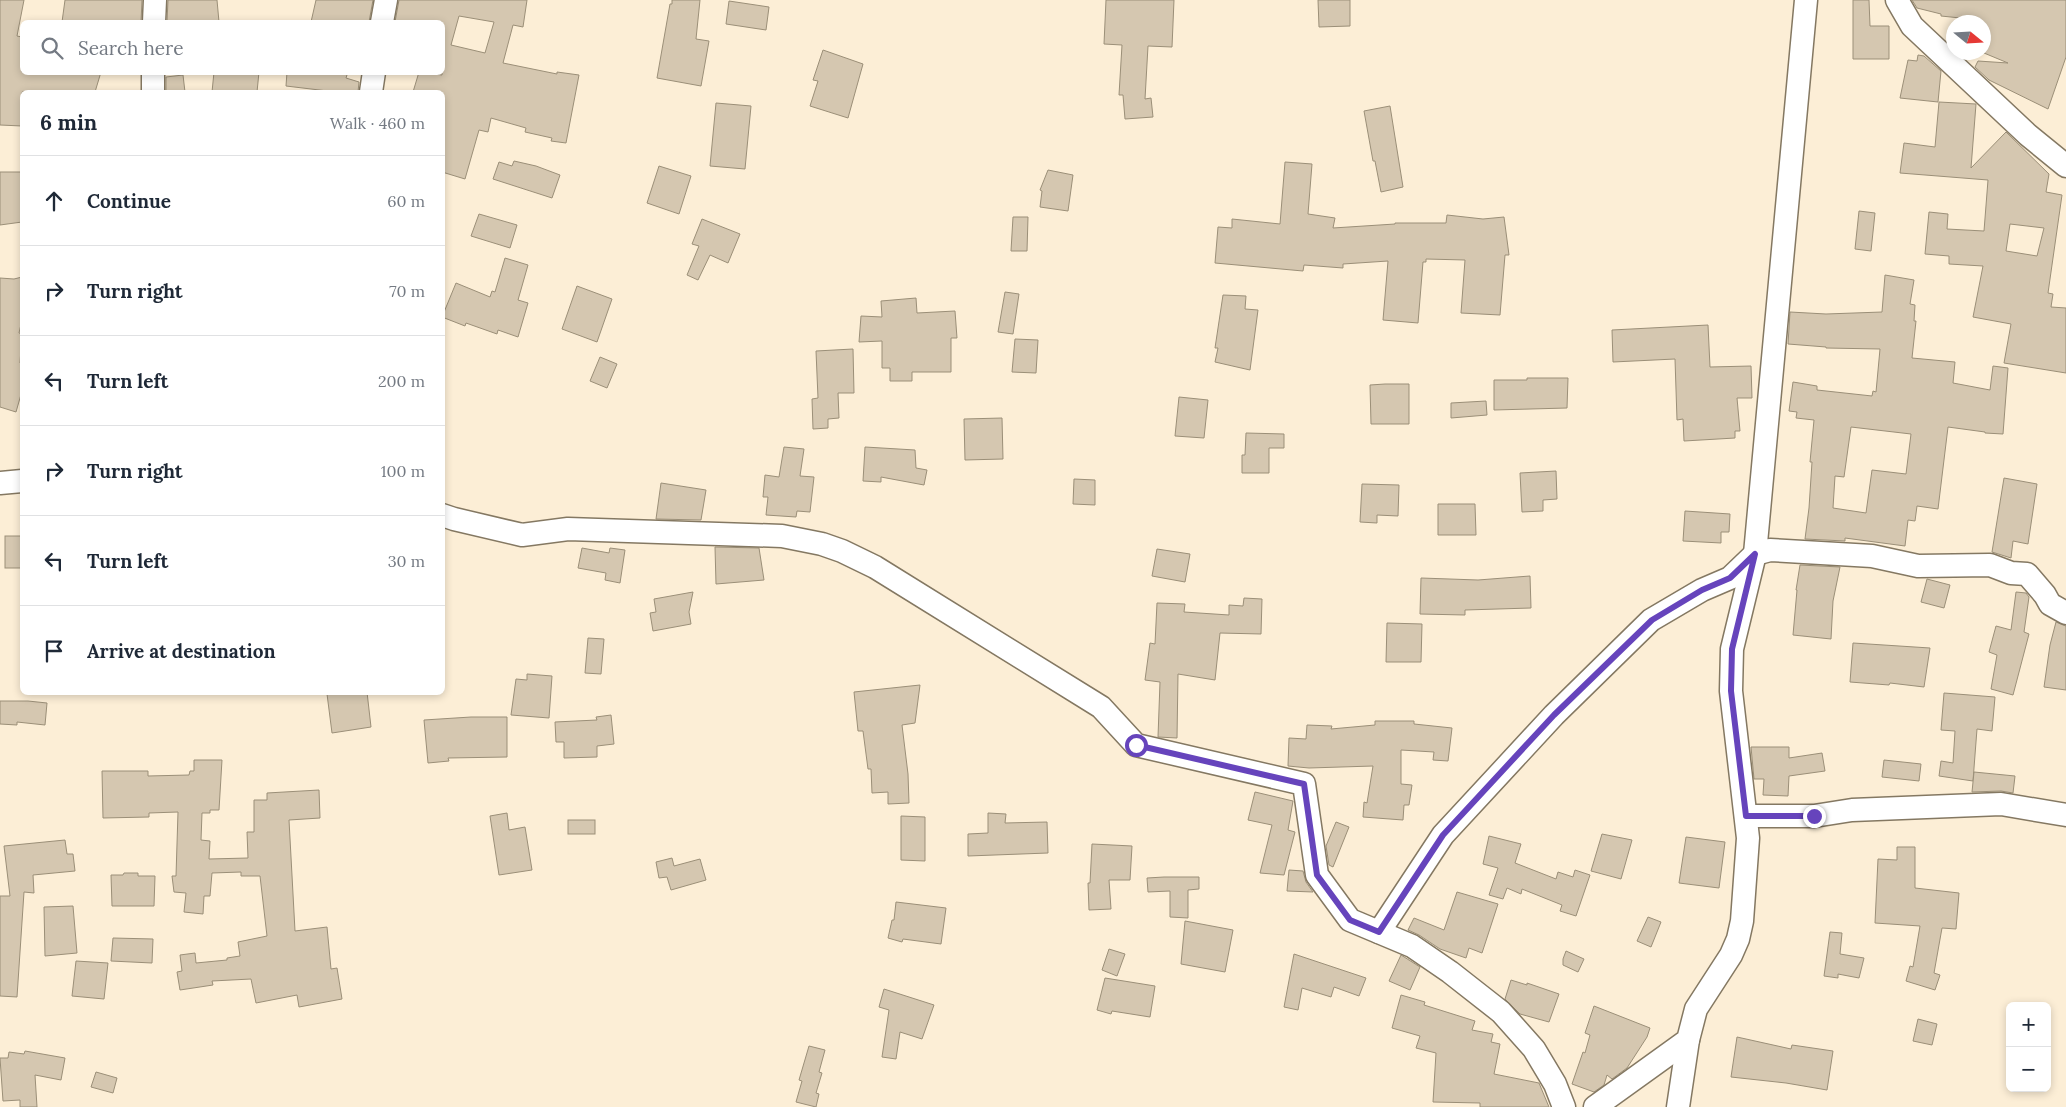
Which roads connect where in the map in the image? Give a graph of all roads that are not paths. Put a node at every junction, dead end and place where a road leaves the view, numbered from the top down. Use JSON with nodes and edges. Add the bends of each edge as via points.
{"nodes":[{"id":1,"x":155,"y":0,"type":"edge"},
{"id":2,"x":386,"y":0,"type":"edge"},
{"id":3,"x":1806,"y":0,"type":"edge"},
{"id":4,"x":1897,"y":0,"type":"edge"},
{"id":5,"x":154,"y":20,"type":"edge"},
{"id":6,"x":382,"y":20,"type":"edge"},
{"id":7,"x":153,"y":75,"type":"edge"},
{"id":8,"x":374,"y":75,"type":"edge"},
{"id":9,"x":153,"y":90,"type":"edge"},
{"id":10,"x":371,"y":90,"type":"edge"},
{"id":11,"x":2066,"y":166,"type":"edge"},
{"id":12,"x":20,"y":481,"type":"edge"},
{"id":13,"x":0,"y":483,"type":"edge"},
{"id":14,"x":445,"y":516,"type":"edge"},
{"id":15,"x":1755,"y":554,"type":"junction"},
{"id":16,"x":2066,"y":613,"type":"edge"},
{"id":17,"x":2066,"y":815,"type":"edge"},
{"id":18,"x":1746,"y":816,"type":"junction"},
{"id":19,"x":1379,"y":932,"type":"junction"},
{"id":20,"x":1688,"y":1040,"type":"junction"},
{"id":21,"x":1564,"y":1107,"type":"edge"},
{"id":22,"x":1596,"y":1107,"type":"edge"},
{"id":23,"x":1678,"y":1107,"type":"edge"}],
"edges":[{"from":1,"to":5,"type":"street"},
{"from":2,"to":6,"type":"street"},
{"from":3,"to":15,"type":"street"},
{"from":4,"to":11,"type":"street","via":[[1912,26],[2028,135]]},
{"from":7,"to":9,"type":"street"},
{"from":8,"to":10,"type":"street"},
{"from":12,"to":13,"type":"street"},
{"from":14,"to":19,"type":"street","via":[[522,535],[568,529],[782,536],[842,551],[875,567],[1101,707],[1136,745],[1304,784],[1317,875],[1350,920]]},
{"from":15,"to":16,"type":"street","via":[[1770,550],[1872,556],[1918,566],[1990,565],[2011,573],[2027,574],[2050,604]]},
{"from":15,"to":18,"type":"street","via":[[1732,649],[1731,691]]},
{"from":15,"to":19,"type":"street","via":[[1730,578],[1702,590],[1652,620],[1554,715],[1443,835]]},
{"from":17,"to":18,"type":"street","via":[[2001,804],[1852,810],[1814,816]]},
{"from":18,"to":20,"type":"street","via":[[1747,847],[1738,939],[1696,1009]]},
{"from":19,"to":21,"type":"street","via":[[1412,946],[1501,1012],[1534,1049],[1555,1084]]},
{"from":20,"to":22,"type":"street"},
{"from":20,"to":23,"type":"street"}]}
